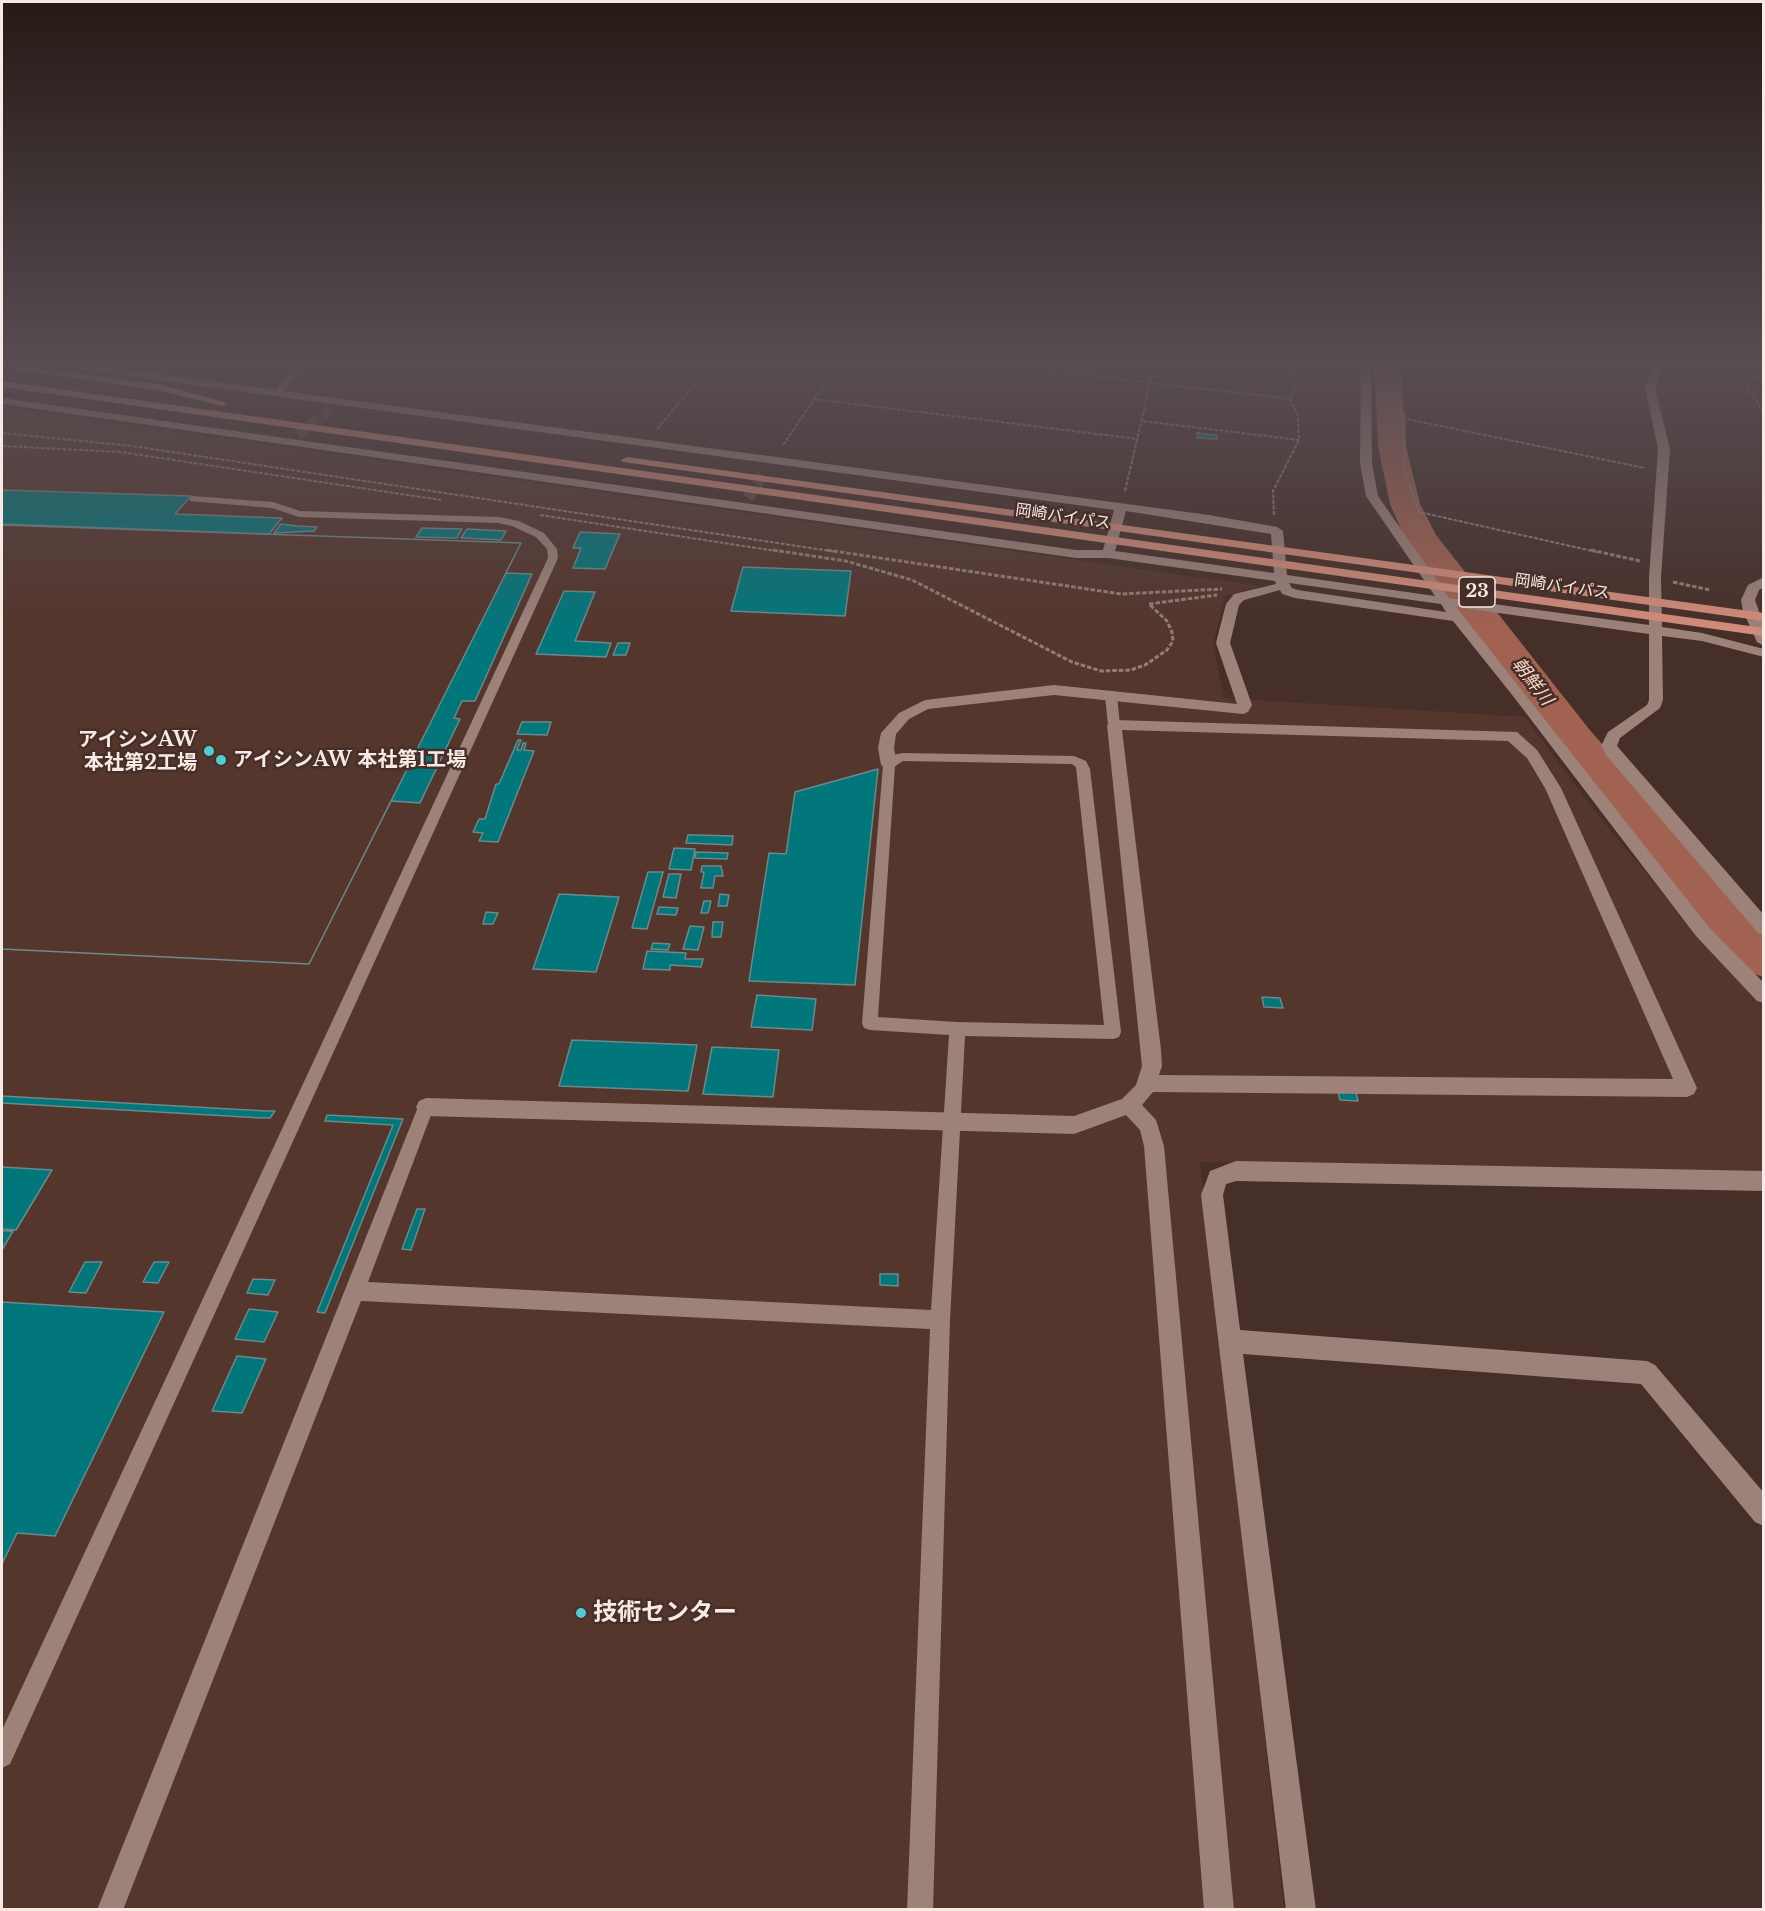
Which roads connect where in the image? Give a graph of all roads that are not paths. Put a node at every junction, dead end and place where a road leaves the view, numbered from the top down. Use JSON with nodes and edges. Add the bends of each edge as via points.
{"nodes":[{"id":1,"x":388,"y":452,"type":"edge"},
{"id":2,"x":506,"y":452,"type":"edge"},
{"id":3,"x":714,"y":452,"type":"edge"},
{"id":4,"x":1366,"y":452,"type":"edge"},
{"id":5,"x":1664,"y":452,"type":"edge"},
{"id":6,"x":617,"y":458,"type":"dead end"},
{"id":7,"x":773,"y":460,"type":"junction"},
{"id":8,"x":765,"y":472,"type":"tunnel mouth"},
{"id":9,"x":193,"y":499,"type":"dead end"},
{"id":10,"x":1121,"y":508,"type":"junction"},
{"id":11,"x":1097,"y":531,"type":"junction"},
{"id":12,"x":1108,"y":554,"type":"junction"},
{"id":13,"x":1764,"y":581,"type":"edge"},
{"id":14,"x":1282,"y":586,"type":"junction"},
{"id":15,"x":1764,"y":599,"type":"edge"},
{"id":16,"x":1749,"y":600,"type":"junction"},
{"id":17,"x":1764,"y":617,"type":"edge"},
{"id":18,"x":1457,"y":618,"type":"junction"},
{"id":19,"x":1764,"y":632,"type":"edge"},
{"id":20,"x":1764,"y":642,"type":"edge"},
{"id":21,"x":1764,"y":653,"type":"edge"},
{"id":22,"x":1111,"y":696,"type":"junction"},
{"id":23,"x":1114,"y":724,"type":"junction"},
{"id":24,"x":889,"y":765,"type":"junction"},
{"id":25,"x":1764,"y":928,"type":"edge"},
{"id":26,"x":1764,"y":996,"type":"edge"},
{"id":27,"x":957,"y":1029,"type":"junction"},
{"id":28,"x":1146,"y":1083,"type":"junction"},
{"id":29,"x":1129,"y":1105,"type":"junction"},
{"id":30,"x":426,"y":1107,"type":"joint"},
{"id":31,"x":951,"y":1122,"type":"junction"},
{"id":32,"x":1764,"y":1181,"type":"edge"},
{"id":33,"x":355,"y":1291,"type":"junction"},
{"id":34,"x":940,"y":1320,"type":"junction"},
{"id":35,"x":1232,"y":1341,"type":"junction"},
{"id":36,"x":1764,"y":1513,"type":"edge"},
{"id":37,"x":2,"y":1756,"type":"edge"},
{"id":38,"x":110,"y":1910,"type":"edge"},
{"id":39,"x":920,"y":1910,"type":"edge"},
{"id":40,"x":1219,"y":1910,"type":"edge"},
{"id":41,"x":1301,"y":1910,"type":"edge"}],
"edges":[{"from":1,"to":12,"type":"street","via":[[745,502],[1076,554]]},
{"from":2,"to":11,"type":"highway","name":"岡崎バイパス","number":"23"},
{"from":3,"to":7,"type":"street"},
{"from":4,"to":18,"type":"street","via":[[1372,496]]},
{"from":5,"to":25,"type":"street","via":[[1655,571],[1656,700],[1653,708],[1613,735],[1609,746]]},
{"from":6,"to":11,"type":"highway","name":"岡崎バイパス","number":"23"},
{"from":7,"to":8,"type":"street"},
{"from":7,"to":10,"type":"street"},
{"from":9,"to":37,"type":"lane","via":[[273,506],[299,514],[499,520],[540,535],[552,549],[553,558]]},
{"from":10,"to":12,"type":"street"},
{"from":10,"to":14,"type":"street","via":[[1277,531]]},
{"from":11,"to":17,"type":"highway","name":"岡崎バイパス","number":"23","via":[[1127,528]]},
{"from":11,"to":19,"type":"highway","name":"岡崎バイパス","number":"23","via":[[1126,543]]},
{"from":12,"to":21,"type":"street","via":[[1702,638]]},
{"from":13,"to":16,"type":"street","via":[[1754,588]]},
{"from":14,"to":18,"type":"street","via":[[1295,594]]},
{"from":14,"to":22,"type":"street","via":[[1239,597],[1233,604],[1223,643],[1245,705],[1243,709]]},
{"from":15,"to":16,"type":"street"},
{"from":16,"to":20,"type":"street"},
{"from":18,"to":26,"type":"street","via":[[1702,931]]},
{"from":22,"to":23,"type":"lane"},
{"from":22,"to":24,"type":"street","via":[[1054,690],[925,705],[904,716],[889,733]]},
{"from":23,"to":28,"type":"street","via":[[1151,1050],[1152,1066]]},
{"from":23,"to":28,"type":"street","via":[[1512,736],[1532,754],[1553,788],[1687,1088]]},
{"from":24,"to":27,"type":"lane","via":[[870,1023]]},
{"from":24,"to":27,"type":"lane","via":[[903,756],[1074,760],[1084,769],[1113,1032]]},
{"from":27,"to":31,"type":"lane"},
{"from":28,"to":29,"type":"street"},
{"from":29,"to":31,"type":"street","via":[[1074,1125]]},
{"from":29,"to":40,"type":"street","via":[[1149,1126],[1154,1146]]},
{"from":30,"to":31,"type":"street"},
{"from":30,"to":33,"type":"lane"},
{"from":31,"to":34,"type":"lane"},
{"from":32,"to":35,"type":"street","via":[[1226,1173],[1217,1178],[1212,1195]]},
{"from":33,"to":34,"type":"lane"},
{"from":33,"to":38,"type":"lane"},
{"from":34,"to":39,"type":"lane"},
{"from":35,"to":36,"type":"street","via":[[1647,1373]]},
{"from":35,"to":41,"type":"street"}]}
